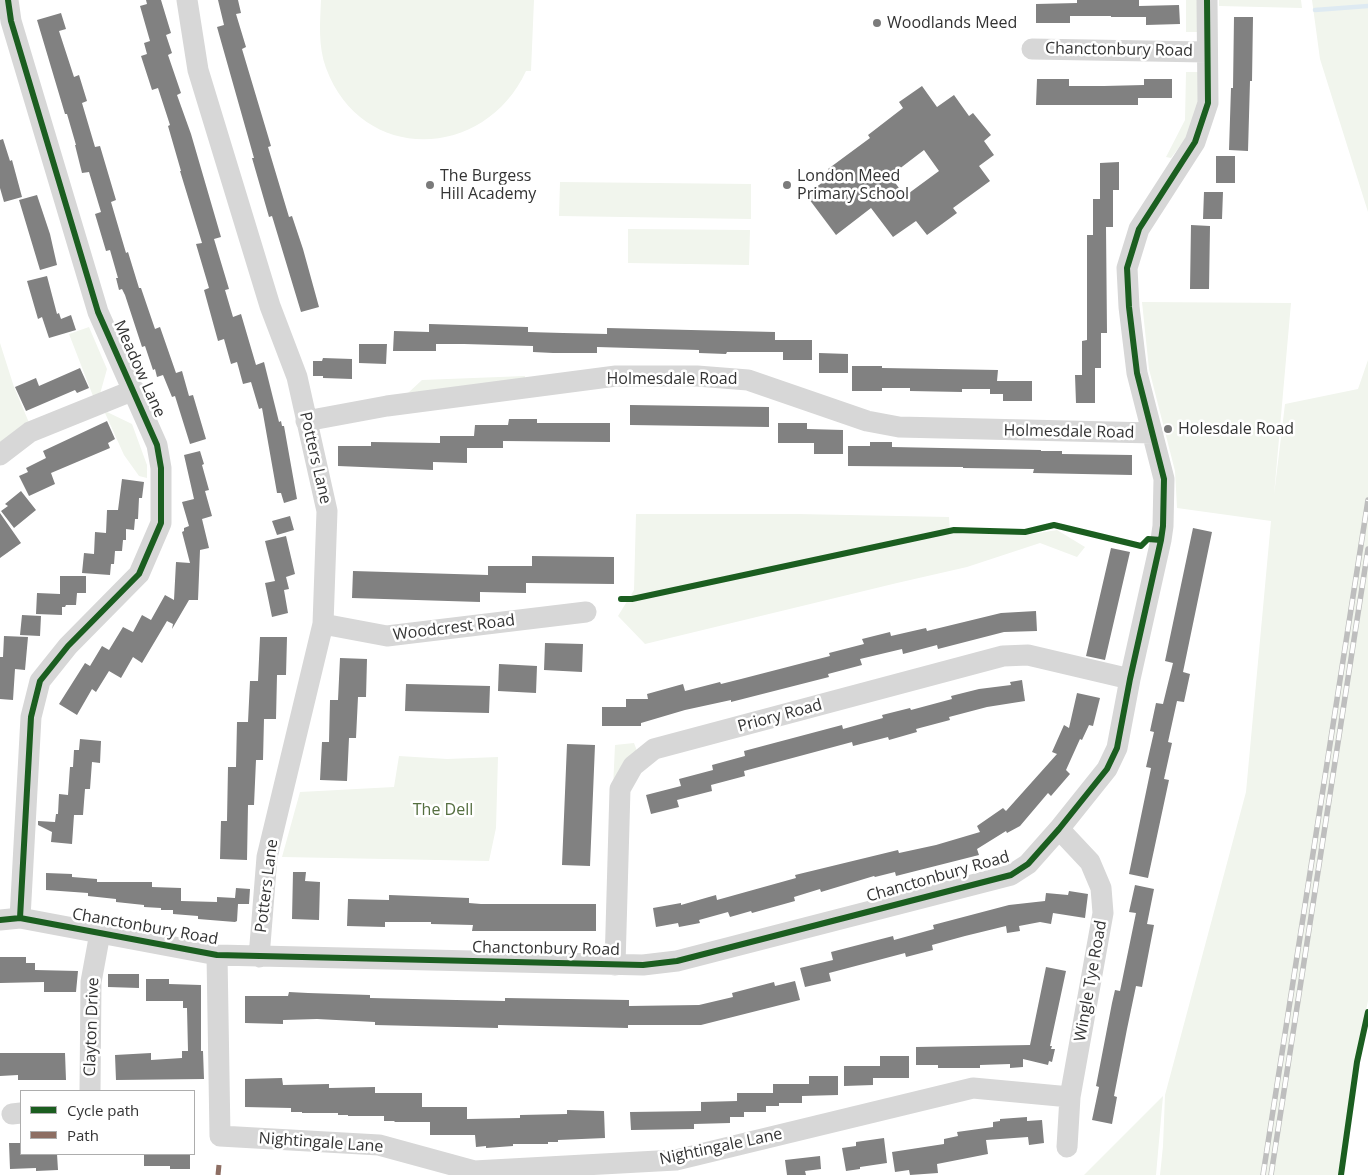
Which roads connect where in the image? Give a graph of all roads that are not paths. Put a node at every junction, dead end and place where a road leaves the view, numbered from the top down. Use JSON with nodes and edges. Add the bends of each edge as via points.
{"nodes":[{"id":1,"x":8,"y":0,"type":"edge"},
{"id":2,"x":188,"y":0,"type":"edge"},
{"id":3,"x":1207,"y":0,"type":"edge"},
{"id":4,"x":1032,"y":49,"type":"dead end"},
{"id":5,"x":1206,"y":52,"type":"junction"},
{"id":6,"x":134,"y":390,"type":"junction"},
{"id":7,"x":306,"y":421,"type":"junction"},
{"id":8,"x":1153,"y":434,"type":"junction"},
{"id":9,"x":0,"y":455,"type":"edge"},
{"id":10,"x":586,"y":612,"type":"dead end"},
{"id":11,"x":323,"y":624,"type":"junction"},
{"id":12,"x":1130,"y":679,"type":"junction"},
{"id":13,"x":1058,"y":829,"type":"junction"},
{"id":14,"x":10,"y":919,"type":"edge"},
{"id":15,"x":100,"y":933,"type":"junction"},
{"id":16,"x":217,"y":955,"type":"junction"},
{"id":17,"x":259,"y":957,"type":"junction"},
{"id":18,"x":615,"y":965,"type":"junction"},
{"id":19,"x":90,"y":1090,"type":"edge"},
{"id":20,"x":1070,"y":1097,"type":"junction"},
{"id":21,"x":1067,"y":1147,"type":"dead end"}],
"edges":[{"from":1,"to":6,"type":"street","name":"Meadow Lane","via":[[11,21],[98,312]]},
{"from":2,"to":7,"type":"street","name":"Potters Lane","via":[[198,70],[270,306],[297,377]]},
{"from":3,"to":5,"type":"street","name":"Chanctonbury Road"},
{"from":4,"to":5,"type":"street","name":"Chanctonbury Road"},
{"from":5,"to":8,"type":"street","name":"Chanctonbury Road","via":[[1208,103],[1195,142],[1139,229],[1127,268],[1137,373]]},
{"from":6,"to":9,"type":"street","via":[[30,432]]},
{"from":6,"to":14,"type":"street","name":"Meadow Lane","via":[[157,445],[161,468],[162,523],[139,574],[68,646],[40,681],[31,717]]},
{"from":7,"to":8,"type":"street","name":"Holmesdale Road","via":[[387,406],[616,376],[697,376],[748,380],[867,421],[899,427]]},
{"from":7,"to":11,"type":"street","name":"Potters Lane","via":[[327,511]]},
{"from":8,"to":12,"type":"street","name":"Chanctonbury Road","via":[[1164,479],[1163,526]]},
{"from":10,"to":11,"type":"street","name":"Woodcrest Road","via":[[387,636]]},
{"from":11,"to":17,"type":"street","name":"Potters Lane","via":[[267,857]]},
{"from":12,"to":13,"type":"street","name":"Chanctonbury Road","via":[[1114,755],[1107,769]]},
{"from":12,"to":18,"type":"street","name":"Priory Road","via":[[1028,655],[1003,656],[654,749],[633,766],[620,789]]},
{"from":13,"to":18,"type":"street","name":"Chanctonbury Road","via":[[1028,864],[1011,875],[677,960]]},
{"from":13,"to":20,"type":"street","name":"Wingle Tye Road","via":[[1090,862],[1102,888],[1103,913]]},
{"from":14,"to":15,"type":"street","name":"Chanctonbury Road"},
{"from":15,"to":16,"type":"street","name":"Chanctonbury Road"},
{"from":15,"to":19,"type":"street","name":"Clayton Drive","via":[[91,982]]},
{"from":16,"to":17,"type":"street","name":"Chanctonbury Road"},
{"from":16,"to":20,"type":"street","name":"Nightingale Lane","via":[[220,1136],[379,1145],[474,1171],[676,1160],[973,1088]]},
{"from":17,"to":18,"type":"street","name":"Chanctonbury Road"},
{"from":20,"to":21,"type":"street","name":"Wingle Tye Road"}]}
